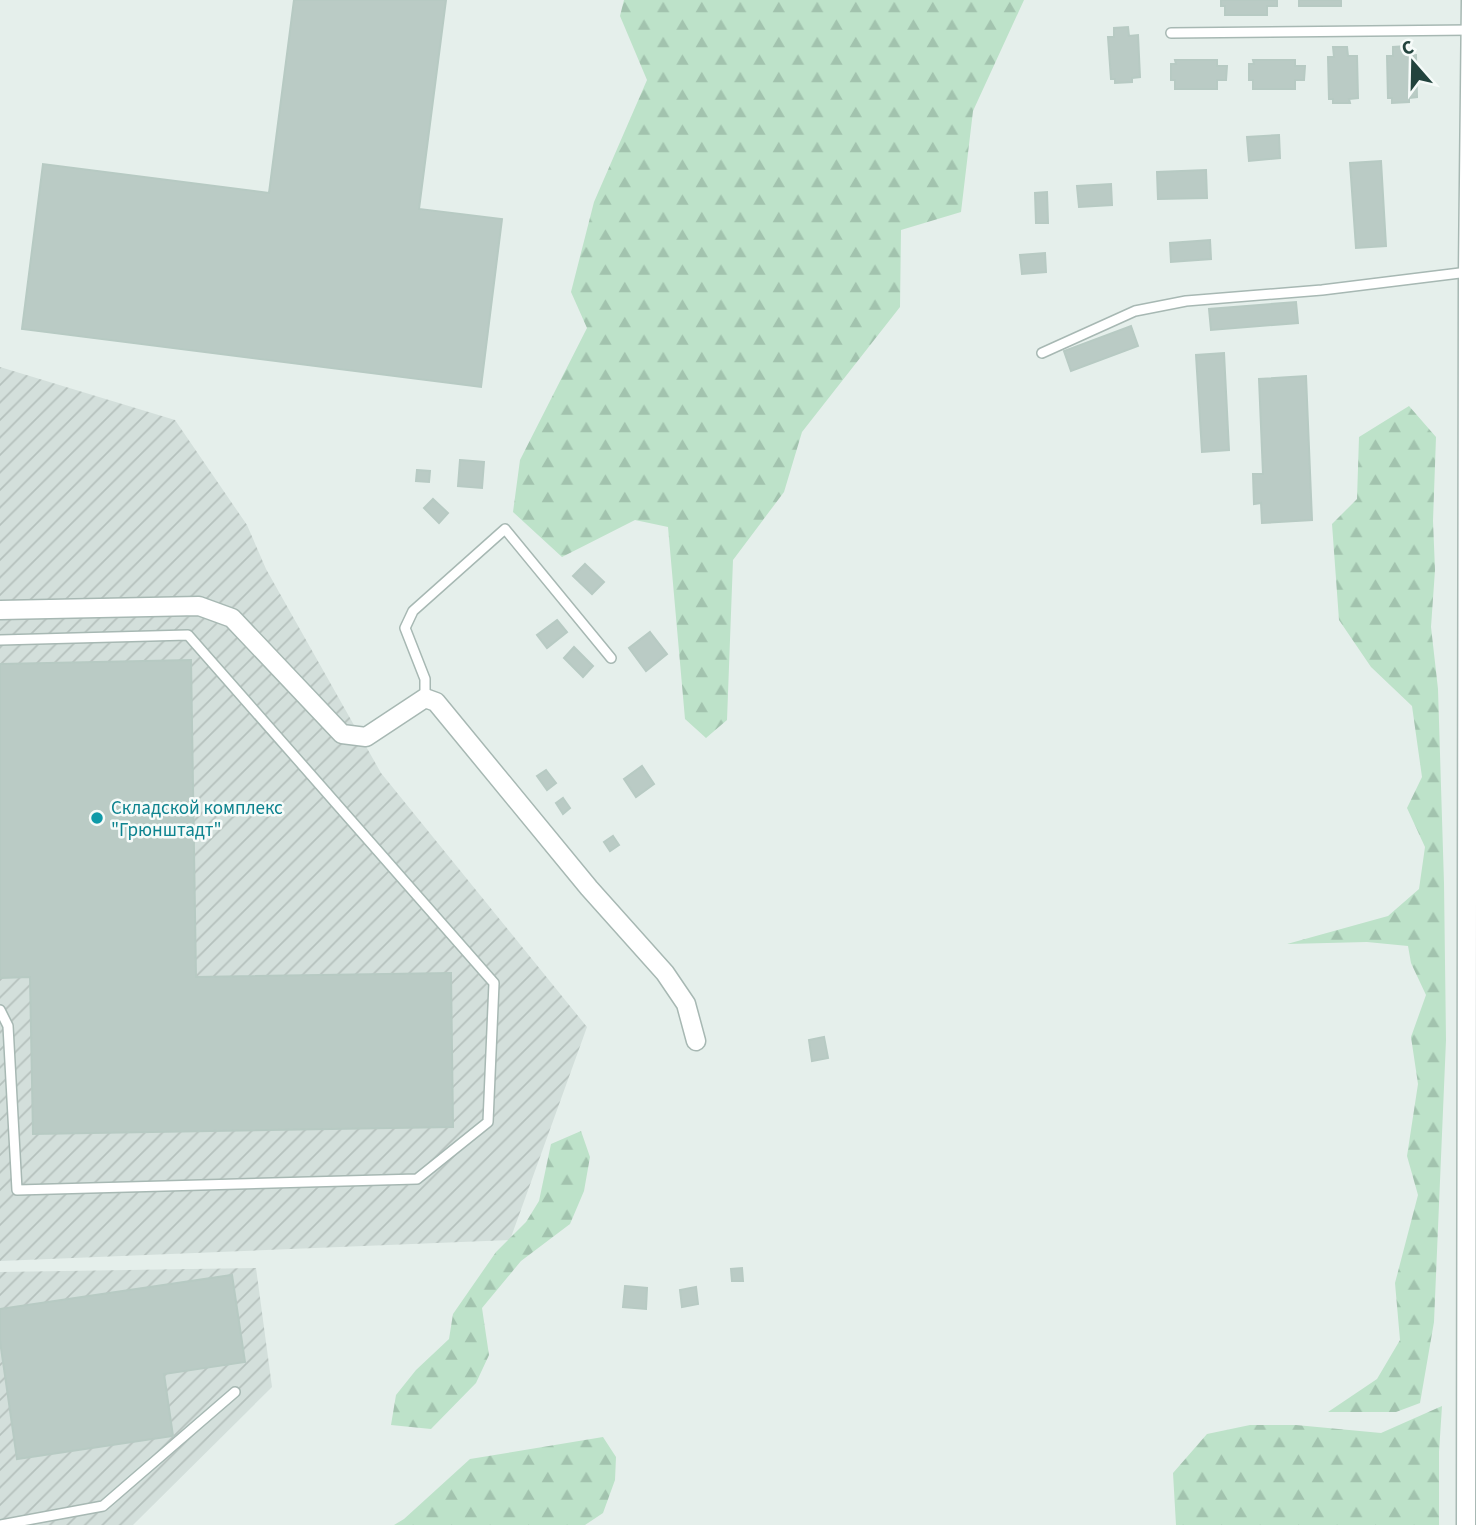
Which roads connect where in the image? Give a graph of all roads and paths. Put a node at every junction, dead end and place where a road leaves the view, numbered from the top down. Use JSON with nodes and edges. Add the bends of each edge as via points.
{"nodes":[{"id":1,"x":1471,"y":0,"type":"edge"},
{"id":2,"x":1471,"y":30,"type":"junction"},
{"id":3,"x":1171,"y":33,"type":"dead end"},
{"id":4,"x":1473,"y":68,"type":"edge"},
{"id":5,"x":1468,"y":272,"type":"junction"},
{"id":6,"x":1042,"y":353,"type":"dead end"},
{"id":7,"x":0,"y":610,"type":"edge"},
{"id":8,"x":0,"y":640,"type":"edge"},
{"id":9,"x":611,"y":658,"type":"dead end"},
{"id":10,"x":425,"y":698,"type":"junction"},
{"id":11,"x":1472,"y":986,"type":"edge"},
{"id":12,"x":0,"y":1010,"type":"edge"},
{"id":13,"x":696,"y":1041,"type":"dead end"},
{"id":14,"x":235,"y":1392,"type":"dead end"},
{"id":15,"x":0,"y":1525,"type":"edge"},
{"id":16,"x":1466,"y":1525,"type":"edge"}],
"edges":[{"from":1,"to":2,"type":"street"},
{"from":2,"to":3,"type":"lane"},
{"from":2,"to":4,"type":"street"},
{"from":4,"to":5,"type":"street"},
{"from":5,"to":6,"type":"lane","via":[[1186,301],[1135,311]]},
{"from":5,"to":11,"type":"street"},
{"from":7,"to":10,"type":"street","via":[[199,606],[232,618],[342,734],[366,737]]},
{"from":8,"to":12,"type":"lane","via":[[188,635],[494,983],[488,1122],[417,1179],[17,1190],[8,1026]]},
{"from":9,"to":10,"type":"lane","via":[[505,529],[413,611],[405,628],[425,679]]},
{"from":10,"to":13,"type":"street","via":[[436,702],[665,973],[686,1004]]},
{"from":11,"to":16,"type":"street"},
{"from":14,"to":15,"type":"lane","via":[[103,1506]]}]}
